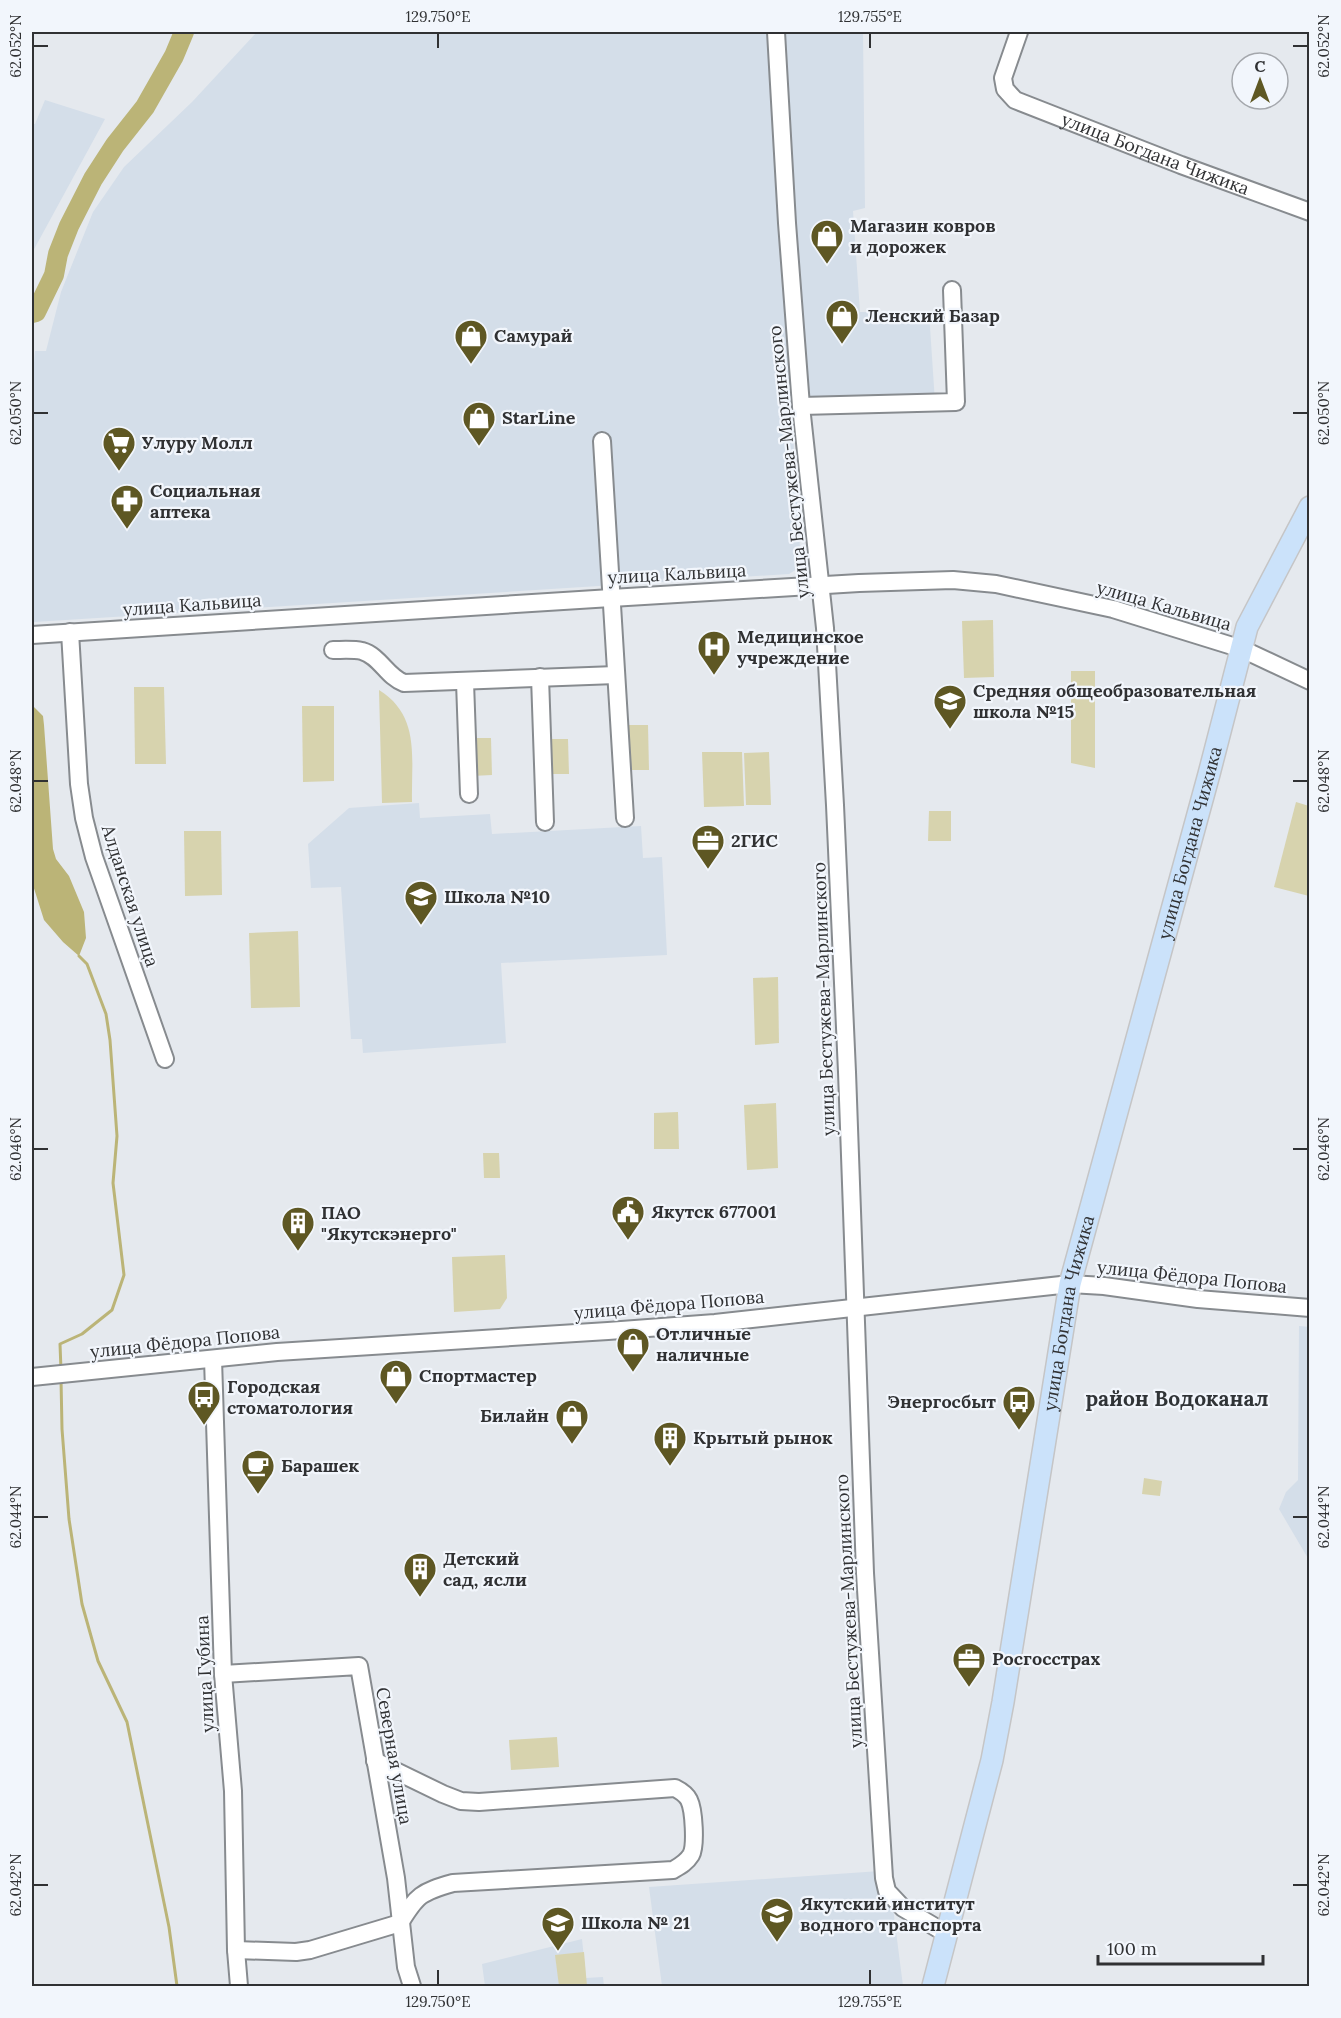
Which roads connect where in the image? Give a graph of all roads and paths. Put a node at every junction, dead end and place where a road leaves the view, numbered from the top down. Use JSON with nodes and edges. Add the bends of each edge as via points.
{"nodes":[{"id":1,"x":776,"y":32,"type":"edge"},
{"id":2,"x":1019,"y":32,"type":"edge"},
{"id":3,"x":1310,"y":212,"type":"edge"},
{"id":4,"x":952,"y":290,"type":"dead end"},
{"id":5,"x":801,"y":405,"type":"junction"},
{"id":6,"x":602,"y":441,"type":"dead end"},
{"id":7,"x":1310,"y":507,"type":"edge"},
{"id":8,"x":820,"y":585,"type":"junction"},
{"id":9,"x":611,"y":598,"type":"junction"},
{"id":10,"x":70,"y":632,"type":"junction"},
{"id":11,"x":32,"y":635,"type":"edge"},
{"id":12,"x":1242,"y":649,"type":"junction"},
{"id":13,"x":333,"y":650,"type":"dead end"},
{"id":14,"x":616,"y":675,"type":"junction"},
{"id":15,"x":540,"y":677,"type":"junction"},
{"id":16,"x":1310,"y":681,"type":"edge"},
{"id":17,"x":465,"y":682,"type":"junction"},
{"id":18,"x":469,"y":794,"type":"dead end"},
{"id":19,"x":625,"y":818,"type":"dead end"},
{"id":20,"x":545,"y":822,"type":"dead end"},
{"id":21,"x":165,"y":1059,"type":"dead end"},
{"id":22,"x":1070,"y":1284,"type":"junction"},
{"id":23,"x":854,"y":1308,"type":"junction"},
{"id":24,"x":1310,"y":1308,"type":"edge"},
{"id":25,"x":213,"y":1359,"type":"junction"},
{"id":26,"x":32,"y":1377,"type":"edge"},
{"id":27,"x":223,"y":1674,"type":"junction"},
{"id":28,"x":375,"y":1761,"type":"junction"},
{"id":29,"x":400,"y":1923,"type":"junction"},
{"id":30,"x":948,"y":1934,"type":"junction"},
{"id":31,"x":236,"y":1950,"type":"junction"},
{"id":32,"x":239,"y":1986,"type":"edge"},
{"id":33,"x":411,"y":1986,"type":"edge"},
{"id":34,"x":933,"y":1986,"type":"edge"}],
"edges":[{"from":1,"to":5,"type":"street","name":"улица Бестужева-Марлинского"},
{"from":2,"to":3,"type":"street","name":"улица Богдана Чижика","via":[[1004,78],[1005,89],[1014,100]]},
{"from":4,"to":5,"type":"street","via":[[956,402]]},
{"from":5,"to":8,"type":"street","name":"улица Бестужева-Марлинского"},
{"from":6,"to":9,"type":"street"},
{"from":7,"to":12,"type":"main road","name":"улица Богдана Чижика","via":[[1247,627]]},
{"from":8,"to":9,"type":"street","name":"улица Кальвица"},
{"from":8,"to":12,"type":"street","name":"улица Кальвица","via":[[953,580],[996,584],[1113,609]]},
{"from":8,"to":23,"type":"street","name":"улица Бестужева-Марлинского","via":[[835,805]]},
{"from":9,"to":10,"type":"street","name":"улица Кальвица"},
{"from":9,"to":14,"type":"street"},
{"from":10,"to":11,"type":"street","name":"улица Кальвица"},
{"from":10,"to":21,"type":"street","name":"Алданская улица","via":[[84,818],[93,857]]},
{"from":12,"to":16,"type":"street","name":"улица Кальвица"},
{"from":12,"to":22,"type":"main road","name":"улица Богдана Чижика"},
{"from":13,"to":17,"type":"street","via":[[367,653],[404,683]]},
{"from":14,"to":15,"type":"street"},
{"from":14,"to":19,"type":"street"},
{"from":15,"to":17,"type":"street"},
{"from":15,"to":20,"type":"street"},
{"from":17,"to":18,"type":"street"},
{"from":22,"to":23,"type":"street","name":"улица Фёдора Попова"},
{"from":22,"to":24,"type":"street","name":"улица Фёдора Попова"},
{"from":22,"to":30,"type":"main road","name":"улица Богдана Чижика","via":[[1004,1702]]},
{"from":23,"to":25,"type":"street","name":"улица Фёдора Попова","via":[[608,1331]]},
{"from":23,"to":30,"type":"street","name":"улица Бестужева-Марлинского","via":[[884,1878],[887,1891],[903,1908]]},
{"from":25,"to":26,"type":"street","name":"улица Фёдора Попова"},
{"from":25,"to":27,"type":"street","name":"улица Губина"},
{"from":27,"to":28,"type":"street","name":"Северная улица","via":[[358,1666]]},
{"from":27,"to":31,"type":"street","name":"улица Губина","via":[[233,1791]]},
{"from":28,"to":29,"type":"street","name":"Северная улица"},
{"from":28,"to":29,"type":"street","via":[[461,1801],[669,1787],[685,1793],[692,1807],[691,1855],[673,1870],[453,1883],[429,1890],[414,1900]]},
{"from":29,"to":31,"type":"street","via":[[310,1950]]},
{"from":29,"to":33,"type":"street","name":"Северная улица"},
{"from":30,"to":34,"type":"main road","name":"улица Богдана Чижика"},
{"from":31,"to":32,"type":"street","name":"улица Губина"}]}
